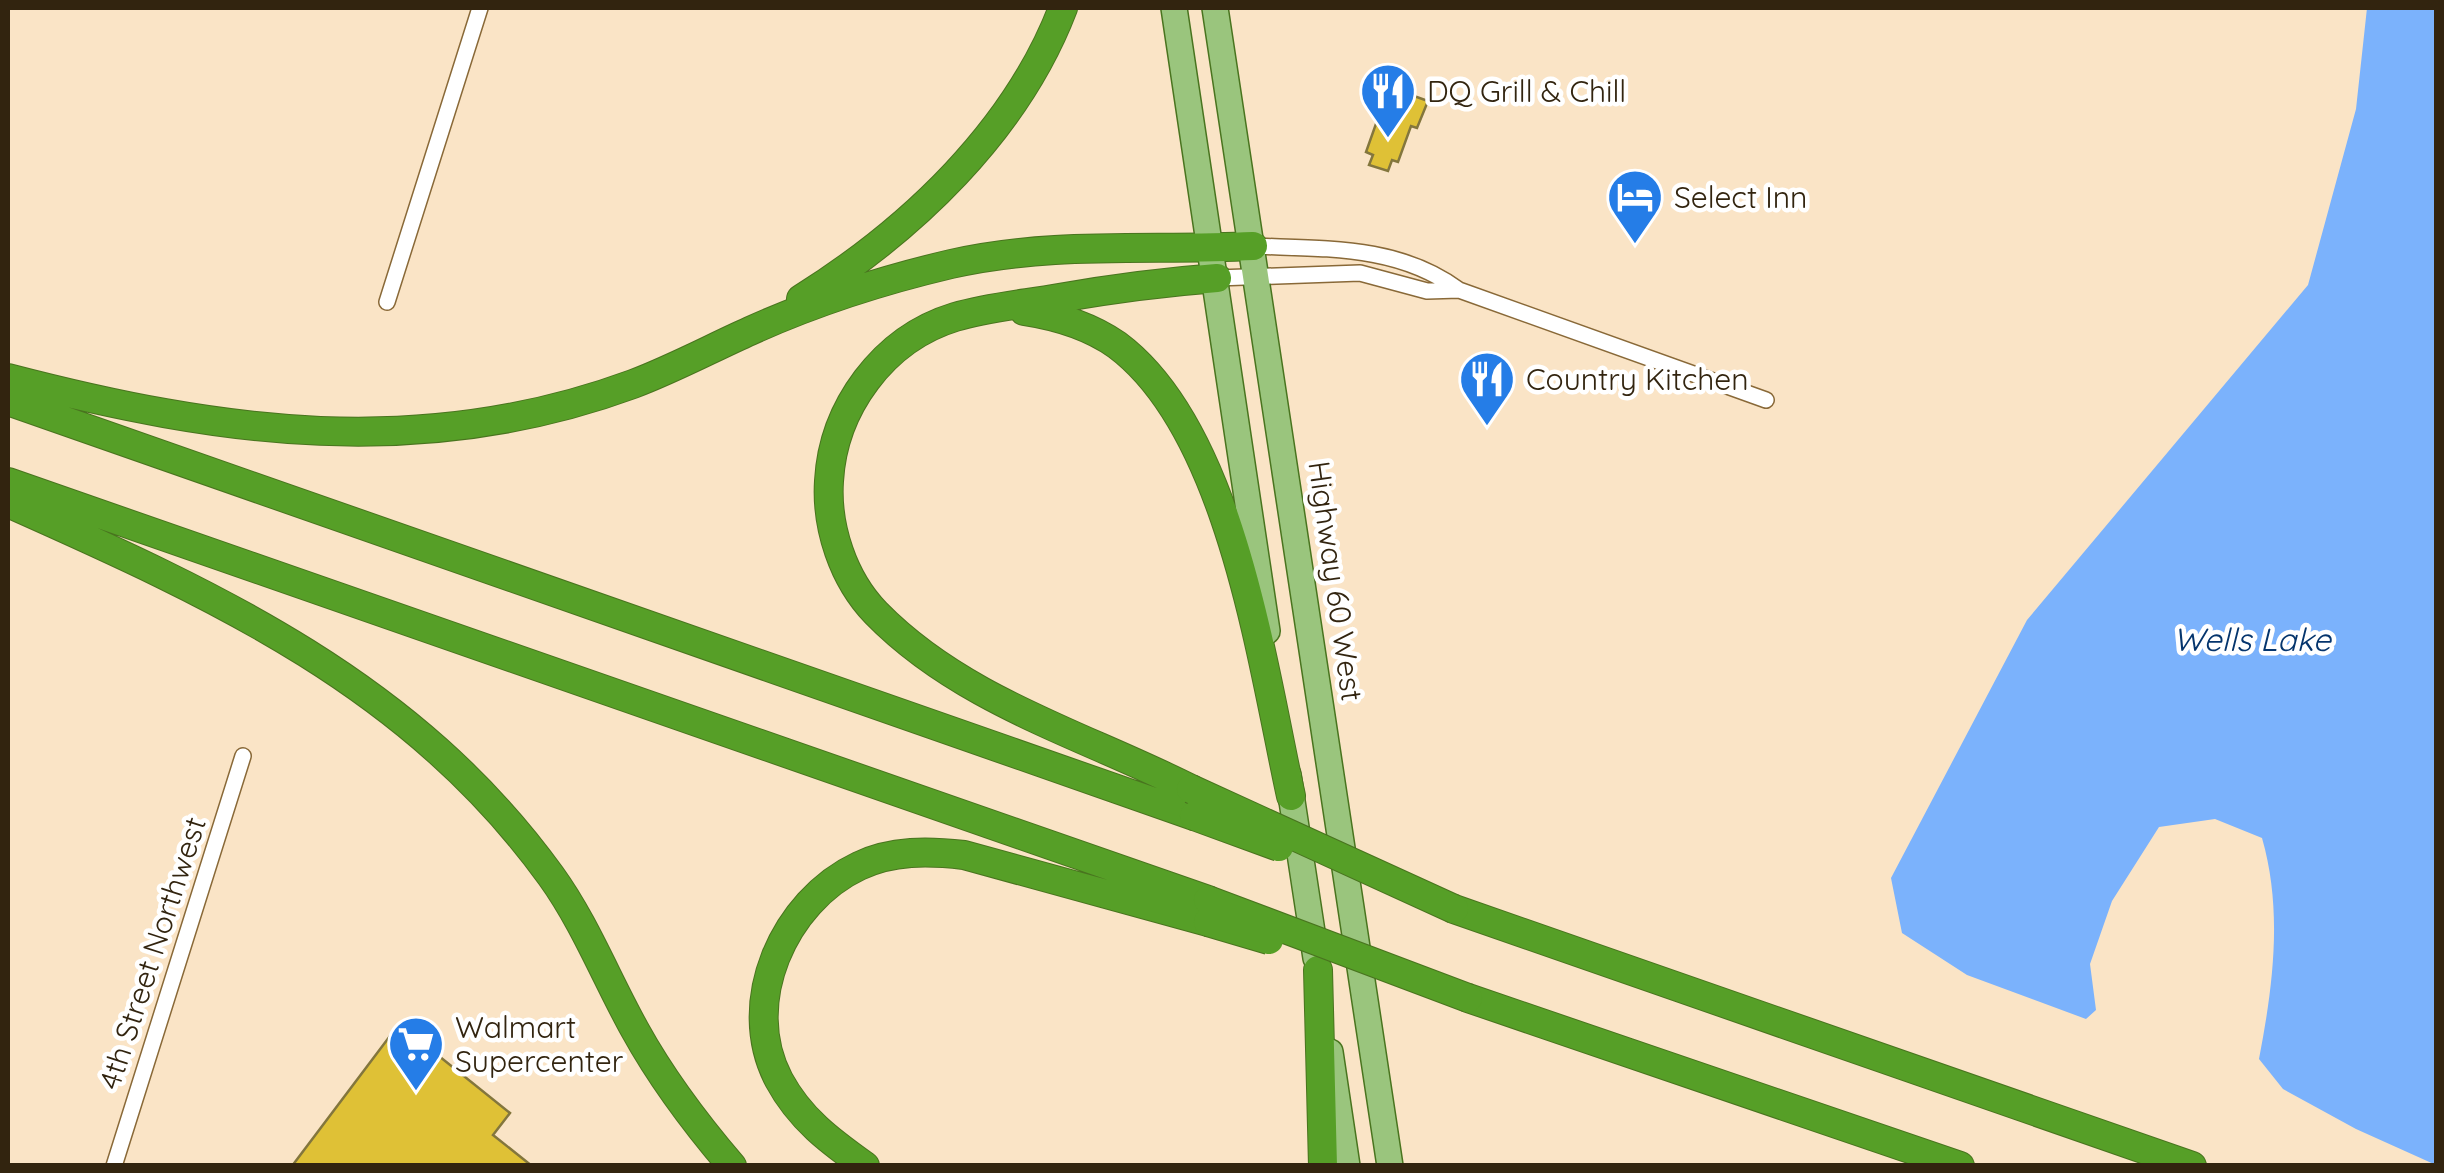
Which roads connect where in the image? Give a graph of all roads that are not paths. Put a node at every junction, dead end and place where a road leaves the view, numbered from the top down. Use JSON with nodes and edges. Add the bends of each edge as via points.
{"nodes":[{"id":1,"x":480,"y":8,"type":"edge"},
{"id":2,"x":1063,"y":8,"type":"edge"},
{"id":3,"x":1174,"y":8,"type":"edge"},
{"id":4,"x":1214,"y":8,"type":"edge"},
{"id":5,"x":1253,"y":246,"type":"junction"},
{"id":6,"x":1212,"y":248,"type":"junction"},
{"id":7,"x":1258,"y":277,"type":"junction"},
{"id":8,"x":1217,"y":278,"type":"junction"},
{"id":9,"x":1458,"y":290,"type":"junction"},
{"id":10,"x":387,"y":302,"type":"dead end"},
{"id":11,"x":993,"y":309,"type":"junction"},
{"id":12,"x":746,"y":332,"type":"junction"},
{"id":13,"x":8,"y":378,"type":"edge"},
{"id":14,"x":1766,"y":400,"type":"dead end"},
{"id":15,"x":8,"y":401,"type":"edge"},
{"id":16,"x":8,"y":482,"type":"edge"},
{"id":17,"x":8,"y":503,"type":"edge"},
{"id":18,"x":244,"y":756,"type":"dead end"},
{"id":19,"x":1290,"y":796,"type":"junction"},
{"id":20,"x":1192,"y":803,"type":"junction"},
{"id":21,"x":1208,"y":911,"type":"junction"},
{"id":22,"x":1318,"y":970,"type":"junction"},
{"id":23,"x":114,"y":1166,"type":"edge"},
{"id":24,"x":732,"y":1166,"type":"edge"},
{"id":25,"x":865,"y":1166,"type":"edge"},
{"id":26,"x":1323,"y":1166,"type":"edge"},
{"id":27,"x":1347,"y":1166,"type":"edge"},
{"id":28,"x":1390,"y":1166,"type":"edge"},
{"id":29,"x":1960,"y":1166,"type":"edge"},
{"id":30,"x":2192,"y":1166,"type":"edge"}],
"edges":[{"from":1,"to":10,"type":"street"},
{"from":2,"to":12,"type":"highway","via":[[1028,78],[978,150],[922,209],[835,278]]},
{"from":3,"to":6,"type":"main road"},
{"from":4,"to":5,"type":"main road","name":"Highway 60 West"},
{"from":5,"to":6,"type":"highway"},
{"from":5,"to":7,"type":"main road","name":"Highway 60 West"},
{"from":5,"to":9,"type":"street","via":[[1382,256],[1433,272]]},
{"from":6,"to":8,"type":"main road"},
{"from":6,"to":12,"type":"highway","via":[[1092,247],[954,264]]},
{"from":7,"to":8,"type":"street"},
{"from":7,"to":9,"type":"street","via":[[1360,273],[1427,291]]},
{"from":7,"to":28,"type":"main road","name":"Highway 60 West"},
{"from":8,"to":11,"type":"highway"},
{"from":8,"to":19,"type":"main road"},
{"from":9,"to":14,"type":"street"},
{"from":11,"to":19,"type":"highway","via":[[1058,317],[1088,329],[1142,368],[1174,414],[1225,514],[1242,569]]},
{"from":11,"to":20,"type":"highway","via":[[918,334],[860,388],[830,461],[835,542],[873,610],[961,679]]},
{"from":12,"to":13,"type":"highway","via":[[631,384],[515,415],[382,433],[277,432],[130,410]]},
{"from":15,"to":20,"type":"highway"},
{"from":16,"to":21,"type":"highway"},
{"from":17,"to":24,"type":"highway","via":[[322,659],[451,764],[553,878],[665,1080]]},
{"from":18,"to":23,"type":"street","name":"4th Street Northwest"},
{"from":19,"to":22,"type":"main road"},
{"from":20,"to":30,"type":"highway","bridge":true,"via":[[1454,909]]},
{"from":21,"to":25,"type":"highway","via":[[928,851],[860,865],[829,884],[803,909],[770,971],[767,1042],[794,1106]]},
{"from":21,"to":29,"type":"highway","bridge":true},
{"from":22,"to":26,"type":"highway"},
{"from":22,"to":27,"type":"main road"}]}
